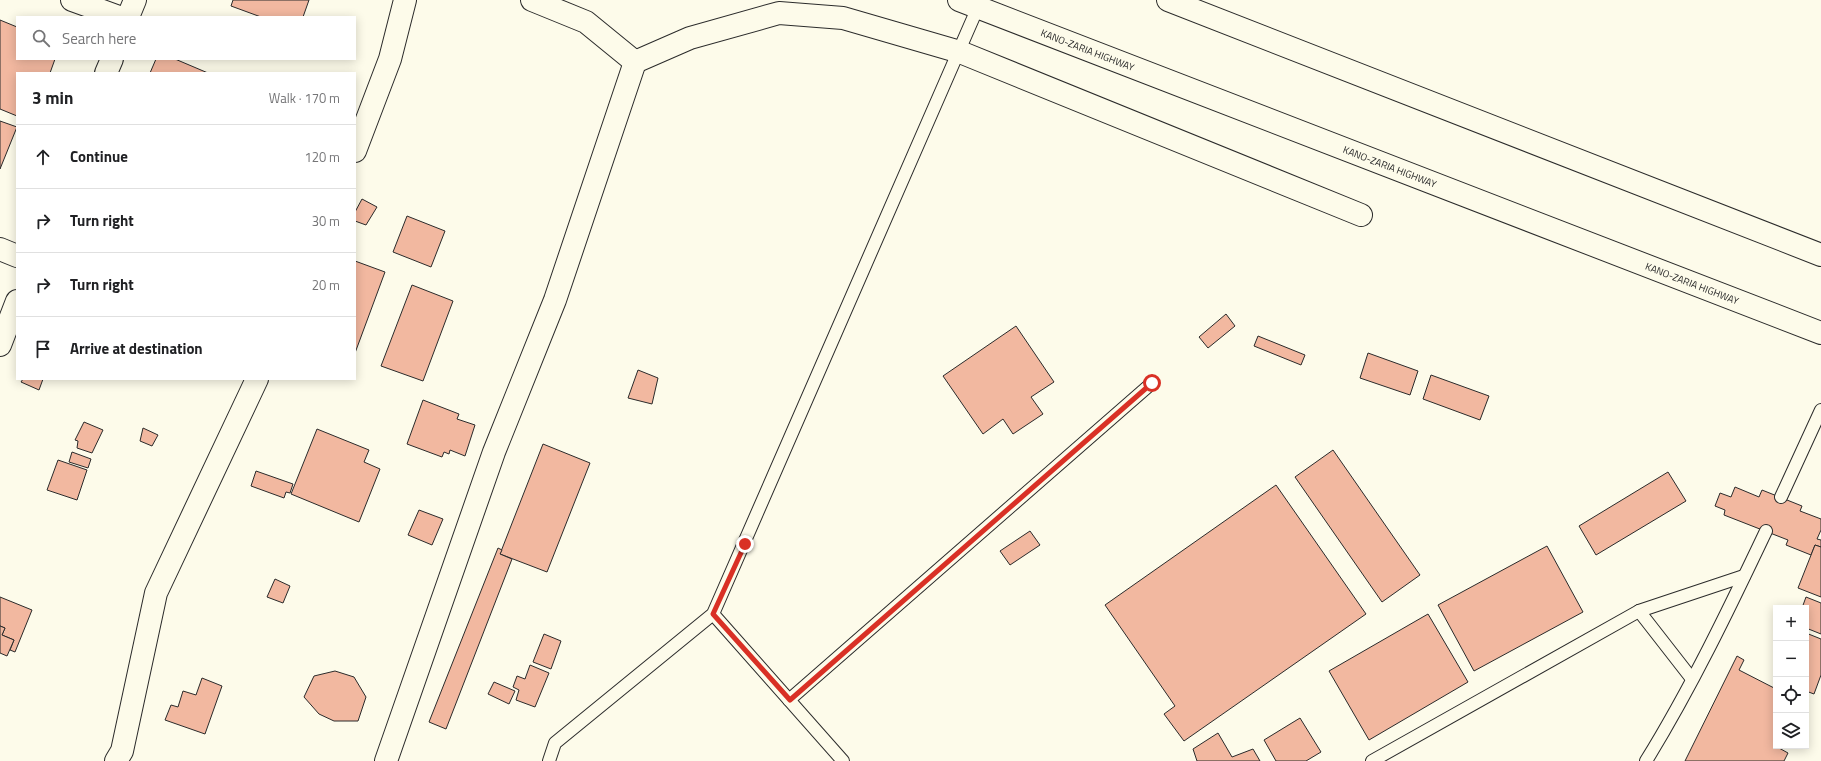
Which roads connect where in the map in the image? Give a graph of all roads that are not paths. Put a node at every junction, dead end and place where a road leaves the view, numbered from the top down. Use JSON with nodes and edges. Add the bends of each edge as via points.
{"nodes":[{"id":1,"x":72,"y":0,"type":"edge"},
{"id":2,"x":135,"y":0,"type":"edge"},
{"id":3,"x":405,"y":0,"type":"edge"},
{"id":4,"x":532,"y":0,"type":"edge"},
{"id":5,"x":1168,"y":0,"type":"edge"},
{"id":6,"x":968,"y":4,"type":"edge"},
{"id":7,"x":116,"y":16,"type":"edge"},
{"id":8,"x":128,"y":16,"type":"edge"},
{"id":9,"x":960,"y":52,"type":"junction"},
{"id":10,"x":112,"y":60,"type":"edge"},
{"id":11,"x":635,"y":62,"type":"junction"},
{"id":12,"x":106,"y":72,"type":"edge"},
{"id":13,"x":356,"y":149,"type":"edge"},
{"id":14,"x":1361,"y":215,"type":"dead end"},
{"id":15,"x":0,"y":250,"type":"edge"},
{"id":16,"x":1821,"y":255,"type":"edge"},
{"id":17,"x":16,"y":256,"type":"edge"},
{"id":18,"x":16,"y":304,"type":"edge"},
{"id":19,"x":1821,"y":333,"type":"edge"},
{"id":20,"x":0,"y":345,"type":"edge"},
{"id":21,"x":257,"y":380,"type":"edge"},
{"id":22,"x":1152,"y":383,"type":"dead end"},
{"id":23,"x":1821,"y":410,"type":"edge"},
{"id":24,"x":1781,"y":497,"type":"dead end"},
{"id":25,"x":1766,"y":531,"type":"dead end"},
{"id":26,"x":1744,"y":576,"type":"junction"},
{"id":27,"x":1639,"y":611,"type":"junction"},
{"id":28,"x":713,"y":614,"type":"junction"},
{"id":29,"x":1692,"y":679,"type":"junction"},
{"id":30,"x":790,"y":700,"type":"junction"},
{"id":31,"x":116,"y":761,"type":"edge"},
{"id":32,"x":386,"y":761,"type":"edge"},
{"id":33,"x":549,"y":761,"type":"edge"},
{"id":34,"x":843,"y":761,"type":"edge"},
{"id":35,"x":1372,"y":761,"type":"edge"},
{"id":36,"x":1646,"y":761,"type":"edge"}],
"edges":[{"from":1,"to":7,"type":"main road"},
{"from":2,"to":8,"type":"main road"},
{"from":3,"to":13,"type":"main road","via":[[390,59]]},
{"from":4,"to":11,"type":"main road","via":[[586,22]]},
{"from":5,"to":16,"type":"main road"},
{"from":6,"to":9,"type":"lane"},
{"from":6,"to":19,"type":"main road","name":"KANO-ZARIA HIGHWAY"},
{"from":9,"to":11,"type":"main road","via":[[842,18],[779,13],[690,38]]},
{"from":9,"to":14,"type":"main road"},
{"from":9,"to":28,"type":"lane"},
{"from":10,"to":12,"type":"main road"},
{"from":11,"to":32,"type":"main road","via":[[555,300],[494,452]]},
{"from":15,"to":17,"type":"main road"},
{"from":18,"to":20,"type":"main road"},
{"from":21,"to":31,"type":"main road","via":[[156,593],[122,751]]},
{"from":22,"to":30,"type":"lane"},
{"from":23,"to":24,"type":"lane"},
{"from":25,"to":26,"type":"lane"},
{"from":26,"to":27,"type":"lane"},
{"from":26,"to":29,"type":"lane"},
{"from":27,"to":29,"type":"lane"},
{"from":27,"to":35,"type":"lane"},
{"from":28,"to":30,"type":"lane"},
{"from":28,"to":33,"type":"lane","via":[[555,743]]},
{"from":29,"to":36,"type":"lane"},
{"from":30,"to":34,"type":"lane"}]}
